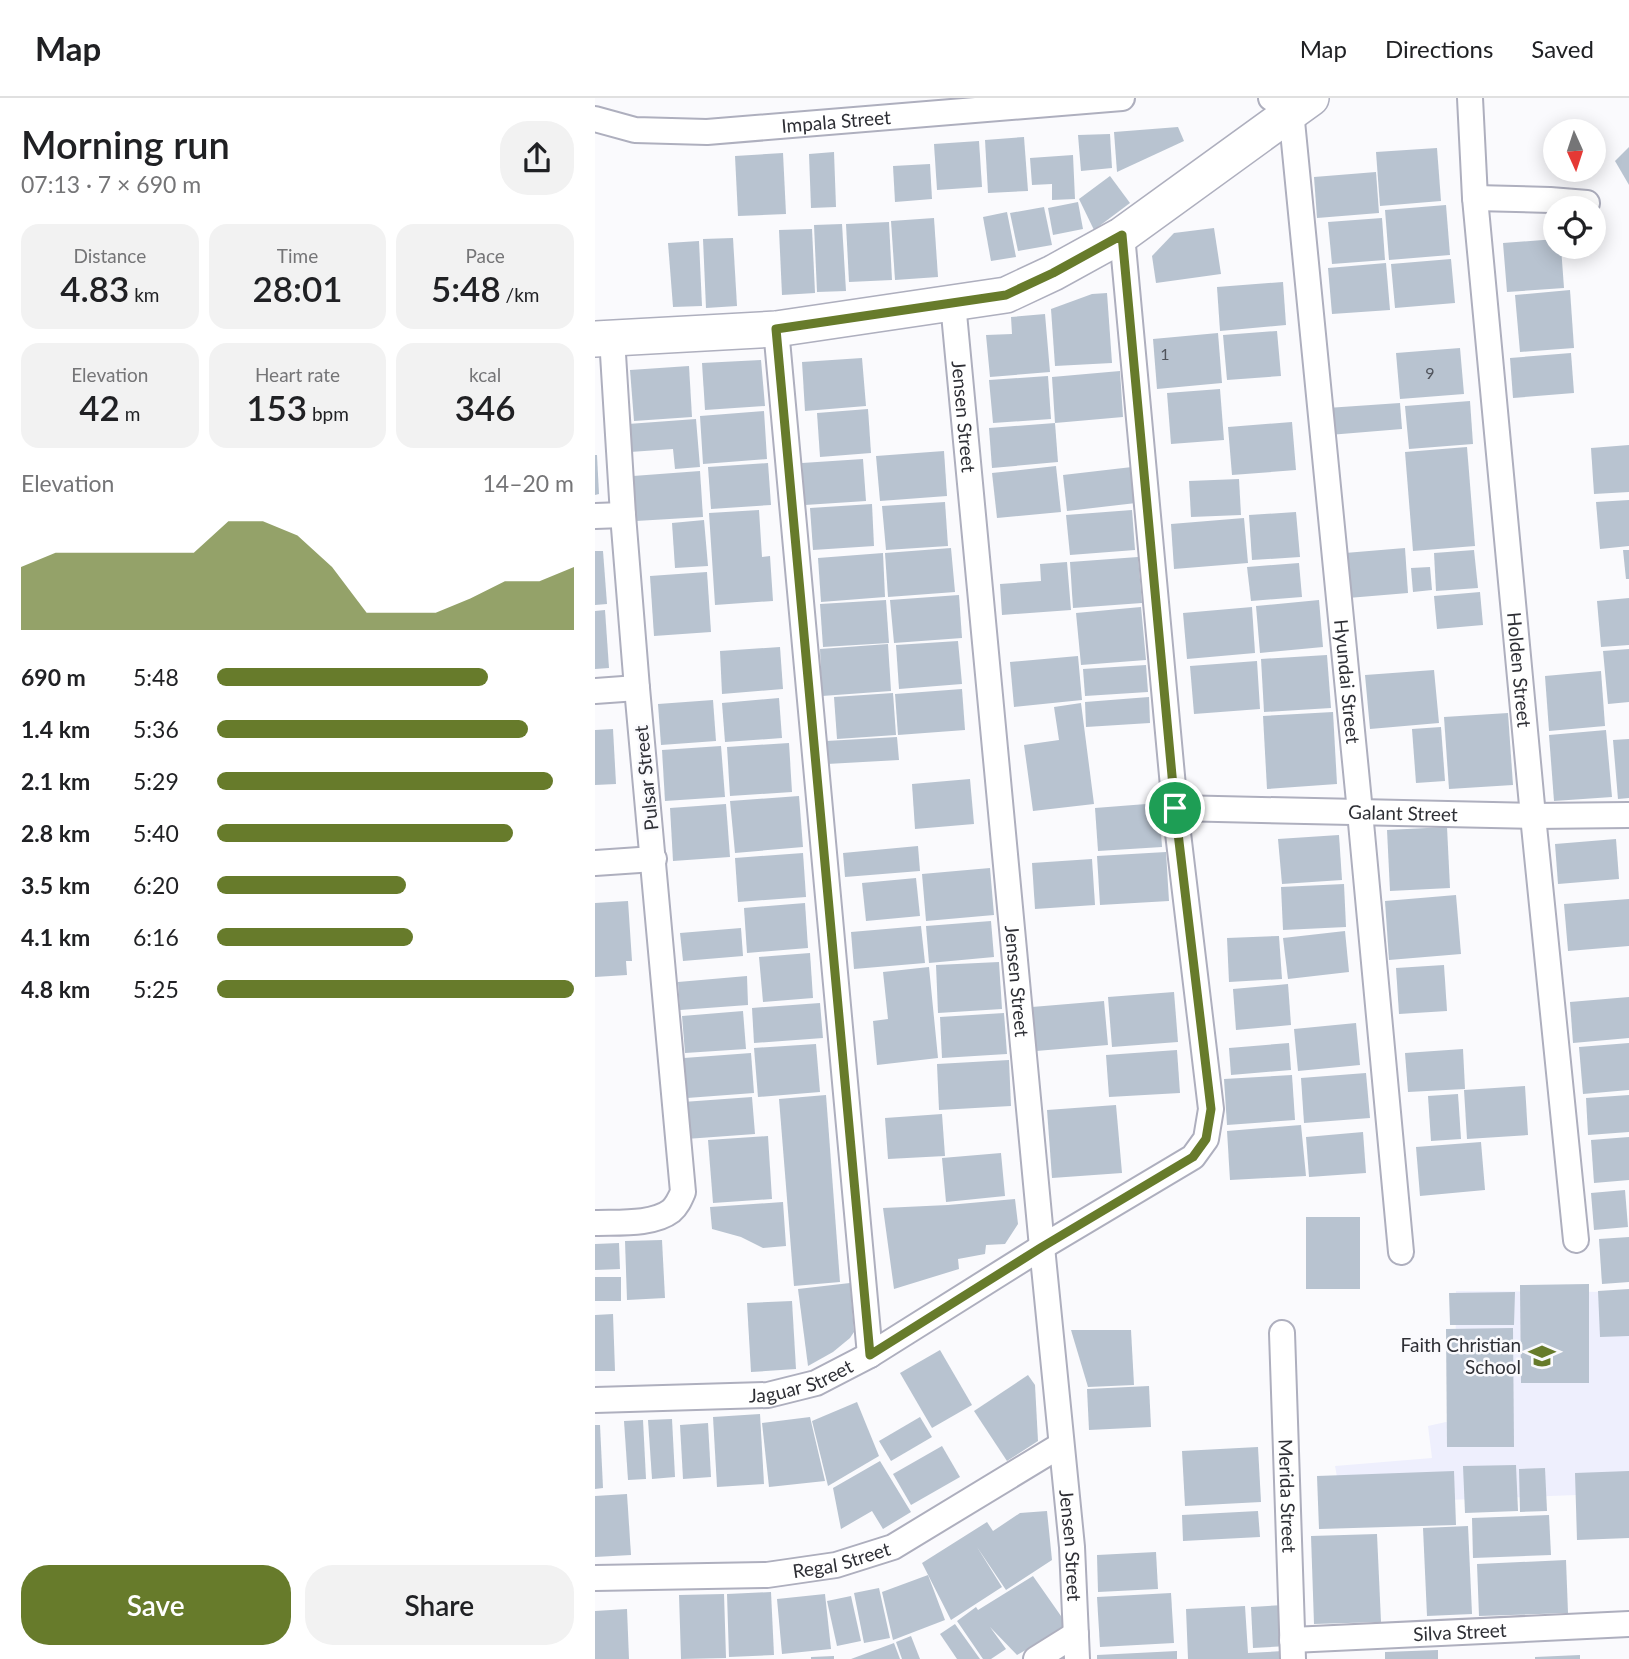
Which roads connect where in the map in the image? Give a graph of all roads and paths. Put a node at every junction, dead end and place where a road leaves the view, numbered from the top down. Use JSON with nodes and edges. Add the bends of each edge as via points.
{"nodes":[{"id":1,"x":1122,"y":98,"type":"edge"},
{"id":2,"x":1469,"y":98,"type":"edge"},
{"id":3,"x":1291,"y":102,"type":"edge"},
{"id":4,"x":595,"y":119,"type":"edge"},
{"id":5,"x":1475,"y":198,"type":"junction"},
{"id":6,"x":1543,"y":200,"type":"edge"},
{"id":7,"x":1122,"y":235,"type":"junction"},
{"id":8,"x":953,"y":303,"type":"junction"},
{"id":9,"x":776,"y":329,"type":"junction"},
{"id":10,"x":604,"y":339,"type":"edge"},
{"id":11,"x":623,"y":514,"type":"junction"},
{"id":12,"x":595,"y":516,"type":"edge"},
{"id":13,"x":637,"y":688,"type":"junction"},
{"id":14,"x":595,"y":691,"type":"edge"},
{"id":15,"x":1175,"y":808,"type":"junction"},
{"id":16,"x":1360,"y":812,"type":"junction"},
{"id":17,"x":1629,"y":815,"type":"edge"},
{"id":18,"x":1533,"y":816,"type":"junction"},
{"id":19,"x":653,"y":859,"type":"junction"},
{"id":20,"x":595,"y":863,"type":"edge"},
{"id":21,"x":595,"y":1223,"type":"edge"},
{"id":22,"x":1576,"y":1240,"type":"dead end"},
{"id":23,"x":1042,"y":1247,"type":"junction"},
{"id":24,"x":1401,"y":1252,"type":"dead end"},
{"id":25,"x":1282,"y":1333,"type":"dead end"},
{"id":26,"x":870,"y":1355,"type":"junction"},
{"id":27,"x":595,"y":1400,"type":"edge"},
{"id":28,"x":1061,"y":1445,"type":"junction"},
{"id":29,"x":595,"y":1578,"type":"edge"},
{"id":30,"x":1629,"y":1624,"type":"edge"},
{"id":31,"x":1076,"y":1634,"type":"junction"},
{"id":32,"x":1292,"y":1650,"type":"edge"},
{"id":33,"x":1036,"y":1659,"type":"edge"},
{"id":34,"x":1077,"y":1659,"type":"edge"}],
"edges":[{"from":1,"to":4,"type":"street","name":"Impala Street","via":[[707,132],[635,130]]},
{"from":2,"to":5,"type":"street","name":"Holden Street"},
{"from":3,"to":7,"type":"street"},
{"from":3,"to":16,"type":"street","name":"Hyundai Street"},
{"from":5,"to":6,"type":"street"},
{"from":5,"to":18,"type":"street","name":"Holden Street"},
{"from":7,"to":8,"type":"street","via":[[1006,295]]},
{"from":7,"to":15,"type":"street","name":"Jaguar Street"},
{"from":8,"to":9,"type":"street"},
{"from":8,"to":23,"type":"street","name":"Jensen Street"},
{"from":9,"to":10,"type":"street"},
{"from":9,"to":26,"type":"street"},
{"from":10,"to":11,"type":"street","name":"Pulsar Street"},
{"from":11,"to":12,"type":"street"},
{"from":11,"to":13,"type":"street","name":"Pulsar Street"},
{"from":13,"to":14,"type":"street"},
{"from":13,"to":19,"type":"street","name":"Pulsar Street"},
{"from":15,"to":16,"type":"street","name":"Galant Street"},
{"from":15,"to":23,"type":"street","name":"Jaguar Street","via":[[1211,1109],[1206,1139],[1193,1157]]},
{"from":16,"to":18,"type":"street","name":"Galant Street"},
{"from":16,"to":24,"type":"street","name":"Hyundai Street"},
{"from":17,"to":18,"type":"street","name":"Galant Street"},
{"from":18,"to":22,"type":"street","name":"Holden Street"},
{"from":19,"to":20,"type":"street"},
{"from":19,"to":21,"type":"street","name":"Pulsar Street","via":[[683,1192],[670,1212],[645,1221]]},
{"from":23,"to":26,"type":"street","name":"Jaguar Street"},
{"from":23,"to":28,"type":"street","name":"Jensen Street"},
{"from":25,"to":32,"type":"street","name":"Merida Street"},
{"from":26,"to":27,"type":"street","name":"Jaguar Street","via":[[816,1383],[768,1395]]},
{"from":28,"to":29,"type":"street","name":"Regal Street","via":[[894,1546],[836,1565],[767,1575]]},
{"from":28,"to":31,"type":"street","name":"Jensen Street"},
{"from":30,"to":32,"type":"street","name":"Silva Street"},
{"from":31,"to":33,"type":"street"},
{"from":31,"to":34,"type":"street","name":"Jensen Street"}]}
